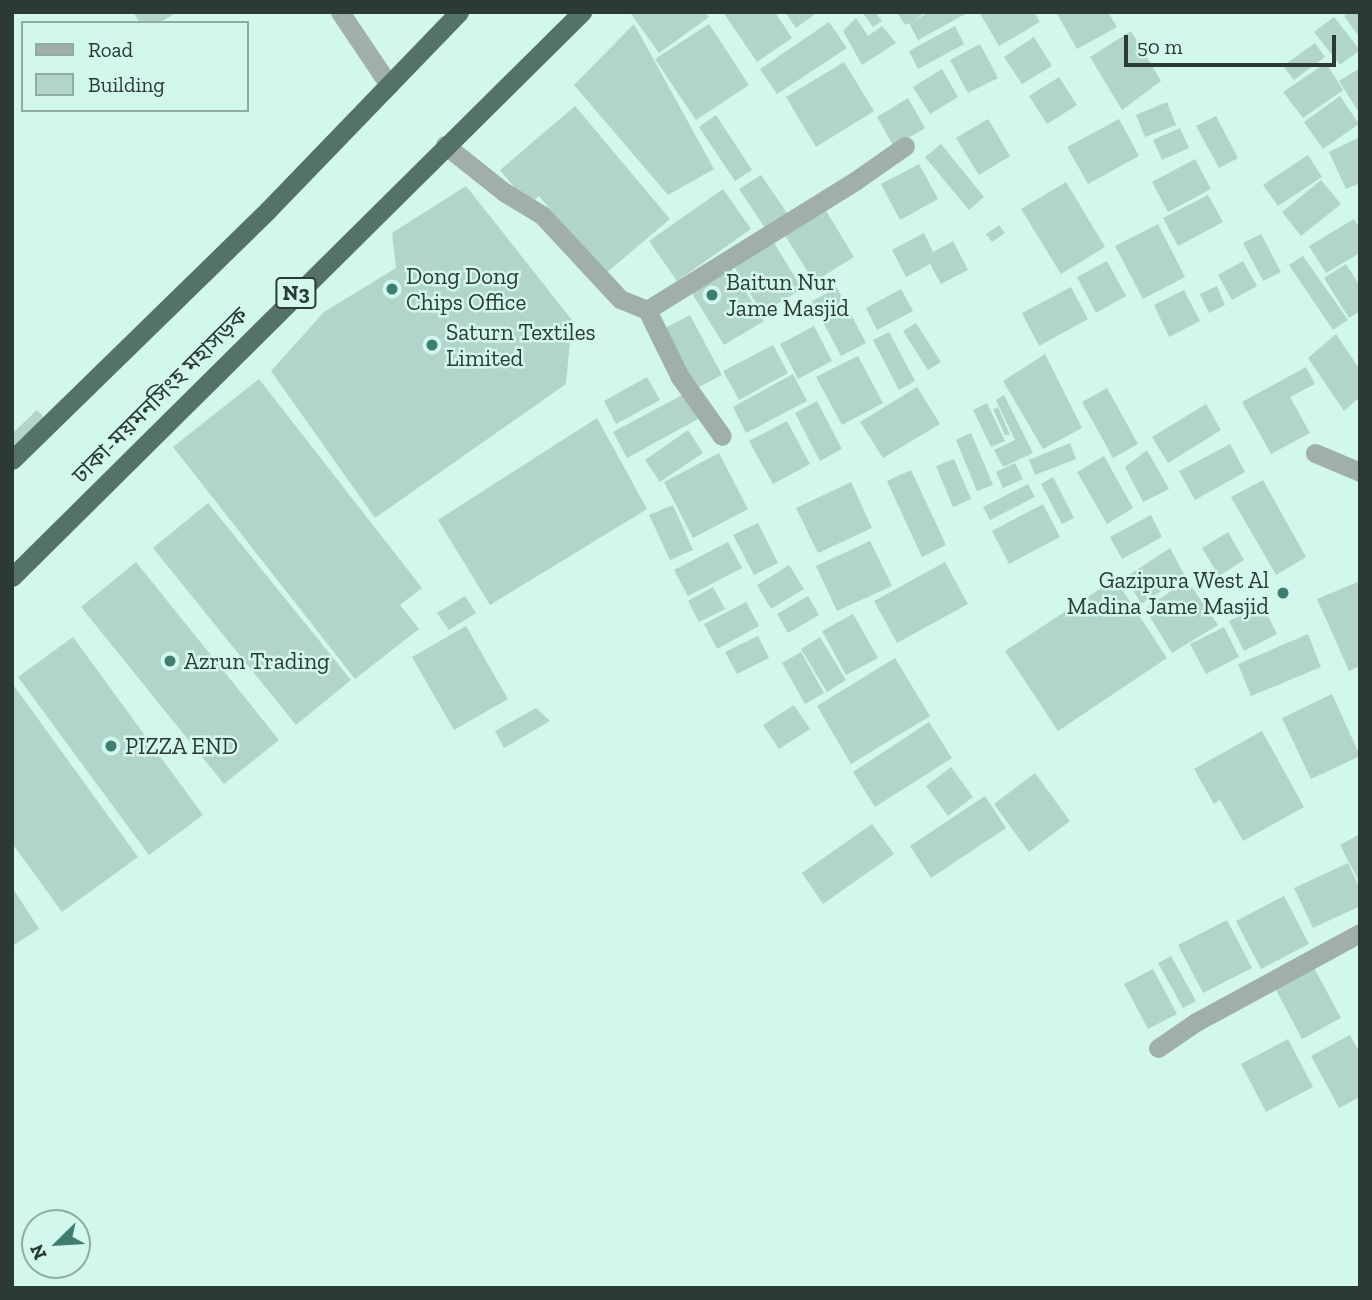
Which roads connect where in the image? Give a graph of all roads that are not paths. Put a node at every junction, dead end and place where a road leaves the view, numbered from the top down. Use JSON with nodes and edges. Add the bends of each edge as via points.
{"nodes":[{"id":1,"x":340,"y":12,"type":"edge"},
{"id":2,"x":459,"y":12,"type":"edge"},
{"id":3,"x":582,"y":12,"type":"edge"},
{"id":4,"x":389,"y":85,"type":"junction"},
{"id":5,"x":445,"y":145,"type":"junction"},
{"id":6,"x":905,"y":146,"type":"dead end"},
{"id":7,"x":646,"y":310,"type":"junction"},
{"id":8,"x":722,"y":436,"type":"dead end"},
{"id":9,"x":1315,"y":453,"type":"dead end"},
{"id":10,"x":12,"y":460,"type":"edge"},
{"id":11,"x":1360,"y":472,"type":"edge"},
{"id":12,"x":12,"y":577,"type":"edge"},
{"id":13,"x":1360,"y":933,"type":"edge"},
{"id":14,"x":1158,"y":1048,"type":"dead end"}],
"edges":[{"from":1,"to":4,"type":"street"},
{"from":2,"to":4,"type":"highway"},
{"from":3,"to":5,"type":"highway","name":"ঢাকা-ময়মনসিংহ মহাসড়ক","number":"N3"},
{"from":4,"to":10,"type":"highway"},
{"from":5,"to":7,"type":"street","via":[[504,192],[542,215],[620,299]]},
{"from":5,"to":12,"type":"highway","name":"ঢাকা-ময়মনসিংহ মহাসড়ক","number":"N3"},
{"from":6,"to":7,"type":"street"},
{"from":7,"to":8,"type":"street","via":[[680,377]]},
{"from":9,"to":11,"type":"street"},
{"from":13,"to":14,"type":"street","via":[[1196,1022]]}]}
